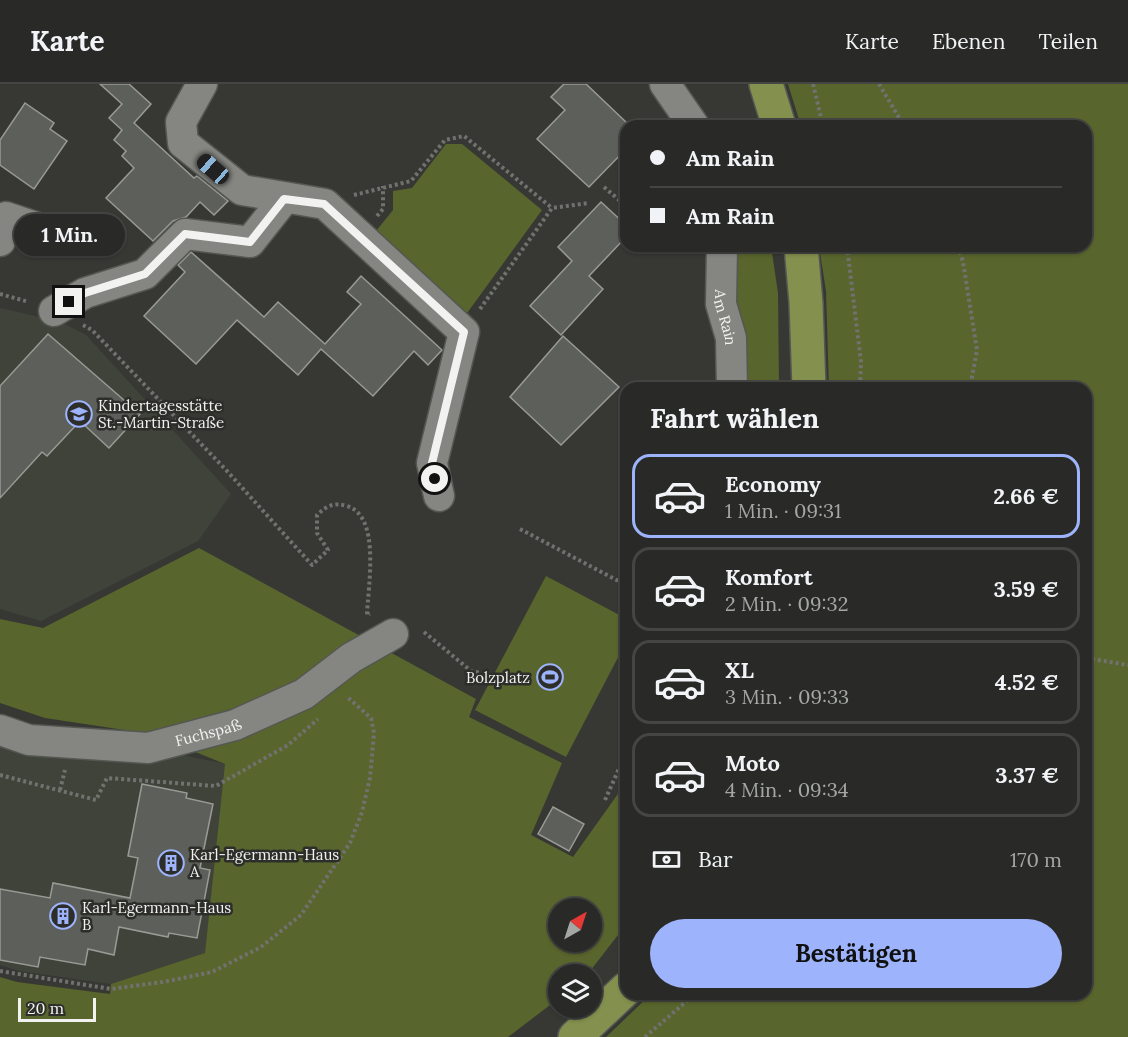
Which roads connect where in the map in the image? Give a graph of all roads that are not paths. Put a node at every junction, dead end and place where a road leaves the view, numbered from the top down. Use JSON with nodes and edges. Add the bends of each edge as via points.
{"nodes":[{"id":1,"x":202,"y":84,"type":"edge"},
{"id":2,"x":665,"y":84,"type":"edge"},
{"id":3,"x":766,"y":84,"type":"edge"},
{"id":4,"x":690,"y":120,"type":"edge"},
{"id":5,"x":776,"y":120,"type":"edge"},
{"id":6,"x":284,"y":199,"type":"junction"},
{"id":7,"x":59,"y":236,"type":"dead end"},
{"id":8,"x":0,"y":241,"type":"edge"},
{"id":9,"x":722,"y":252,"type":"edge"},
{"id":10,"x":802,"y":252,"type":"edge"},
{"id":11,"x":54,"y":310,"type":"road end"},
{"id":12,"x":732,"y":382,"type":"edge"},
{"id":13,"x":809,"y":382,"type":"edge"},
{"id":14,"x":439,"y":496,"type":"dead end"},
{"id":15,"x":384,"y":624,"type":"road end"},
{"id":16,"x":0,"y":730,"type":"edge"},
{"id":17,"x":620,"y":995,"type":"edge"},
{"id":18,"x":575,"y":1037,"type":"edge"}],
"edges":[{"from":1,"to":6,"type":"street","via":[[181,122],[183,143],[242,190]]},
{"from":2,"to":4,"type":"street"},
{"from":3,"to":5,"type":"main road"},
{"from":6,"to":11,"type":"street","via":[[250,242],[185,234],[145,274],[85,293]]},
{"from":6,"to":14,"type":"street","via":[[324,204],[464,332],[432,463]]},
{"from":7,"to":8,"type":"street","via":[[6,217]]},
{"from":9,"to":12,"type":"street","name":"Am Rain","via":[[721,304],[731,338]]},
{"from":10,"to":13,"type":"main road"},
{"from":15,"to":16,"type":"street","name":"Fuchspaß","via":[[351,658],[304,694],[235,725],[148,748],[29,740]]},
{"from":17,"to":18,"type":"main road"}]}
